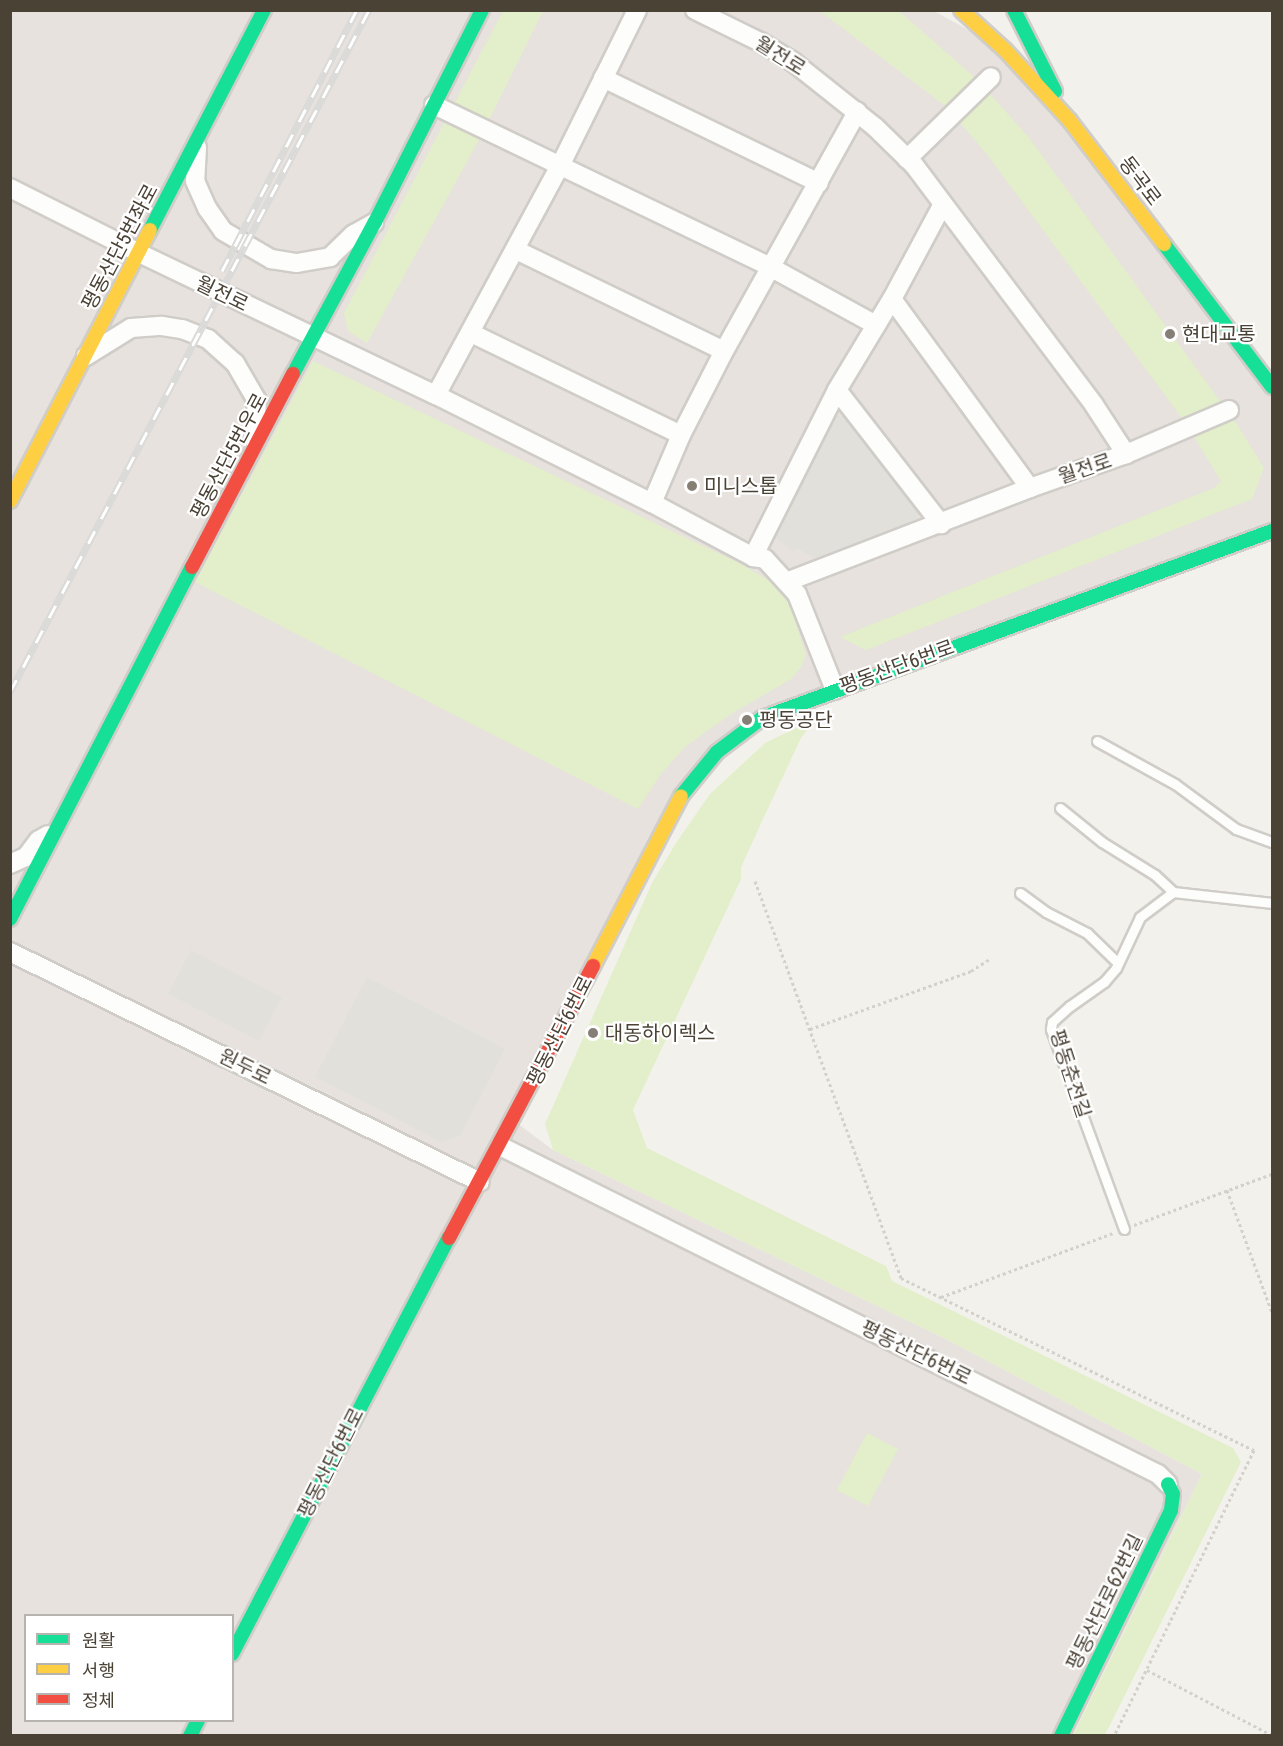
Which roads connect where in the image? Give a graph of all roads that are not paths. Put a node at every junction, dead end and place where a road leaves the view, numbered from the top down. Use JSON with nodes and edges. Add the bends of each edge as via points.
{"nodes":[{"id":1,"x":264,"y":10,"type":"edge"},
{"id":2,"x":637,"y":10,"type":"edge"},
{"id":3,"x":695,"y":10,"type":"edge"},
{"id":4,"x":961,"y":10,"type":"edge"},
{"id":5,"x":1014,"y":10,"type":"edge"},
{"id":6,"x":481,"y":11,"type":"edge"},
{"id":7,"x":991,"y":77,"type":"dead end"},
{"id":8,"x":603,"y":78,"type":"junction"},
{"id":9,"x":434,"y":105,"type":"junction"},
{"id":10,"x":857,"y":112,"type":"junction"},
{"id":11,"x":1070,"y":121,"type":"junction"},
{"id":12,"x":198,"y":139,"type":"junction"},
{"id":13,"x":907,"y":159,"type":"junction"},
{"id":14,"x":560,"y":166,"type":"junction"},
{"id":15,"x":819,"y":183,"type":"junction"},
{"id":16,"x":10,"y":188,"type":"edge"},
{"id":17,"x":943,"y":204,"type":"junction"},
{"id":18,"x":375,"y":222,"type":"junction"},
{"id":19,"x":516,"y":250,"type":"junction"},
{"id":20,"x":139,"y":253,"type":"junction"},
{"id":21,"x":770,"y":267,"type":"junction"},
{"id":22,"x":892,"y":298,"type":"junction"},
{"id":23,"x":876,"y":325,"type":"junction"},
{"id":24,"x":471,"y":333,"type":"junction"},
{"id":25,"x":315,"y":338,"type":"junction"},
{"id":26,"x":724,"y":351,"type":"junction"},
{"id":27,"x":84,"y":358,"type":"junction"},
{"id":28,"x":1272,"y":387,"type":"edge"},
{"id":29,"x":837,"y":390,"type":"junction"},
{"id":30,"x":436,"y":395,"type":"junction"},
{"id":31,"x":1229,"y":410,"type":"dead end"},
{"id":32,"x":681,"y":435,"type":"junction"},
{"id":33,"x":253,"y":448,"type":"junction"},
{"id":34,"x":1126,"y":454,"type":"junction"},
{"id":35,"x":1030,"y":488,"type":"junction"},
{"id":36,"x":10,"y":501,"type":"edge"},
{"id":37,"x":652,"y":502,"type":"junction"},
{"id":38,"x":941,"y":524,"type":"junction"},
{"id":39,"x":1272,"y":531,"type":"edge"},
{"id":40,"x":753,"y":557,"type":"junction"},
{"id":41,"x":787,"y":582,"type":"junction"},
{"id":42,"x":835,"y":690,"type":"junction"},
{"id":43,"x":1097,"y":741,"type":"dead end"},
{"id":44,"x":1060,"y":808,"type":"dead end"},
{"id":45,"x":57,"y":831,"type":"junction"},
{"id":46,"x":1272,"y":842,"type":"edge"},
{"id":47,"x":10,"y":864,"type":"edge"},
{"id":48,"x":1173,"y":892,"type":"junction"},
{"id":49,"x":1020,"y":893,"type":"dead end"},
{"id":50,"x":1272,"y":903,"type":"edge"},
{"id":51,"x":10,"y":920,"type":"edge"},
{"id":52,"x":10,"y":952,"type":"edge"},
{"id":53,"x":1118,"y":963,"type":"junction"},
{"id":54,"x":500,"y":1146,"type":"junction"},
{"id":55,"x":480,"y":1182,"type":"junction"},
{"id":56,"x":1124,"y":1229,"type":"road end"},
{"id":57,"x":1168,"y":1484,"type":"joint"},
{"id":58,"x":234,"y":1650,"type":"edge"},
{"id":59,"x":197,"y":1722,"type":"edge"},
{"id":60,"x":190,"y":1736,"type":"edge"},
{"id":61,"x":1061,"y":1736,"type":"edge"}],
"edges":[{"from":1,"to":12,"type":"street","name":"평동산단5번좌로"},
{"from":2,"to":8,"type":"street"},
{"from":3,"to":10,"type":"street","name":"월전로","via":[[792,61]]},
{"from":4,"to":11,"type":"street","name":"동곡로","via":[[1005,50]]},
{"from":5,"to":11,"type":"street"},
{"from":6,"to":9,"type":"street","name":"평동산단5번우로"},
{"from":7,"to":13,"type":"street"},
{"from":8,"to":14,"type":"street"},
{"from":8,"to":15,"type":"street"},
{"from":9,"to":14,"type":"street"},
{"from":9,"to":18,"type":"street","name":"평동산단5번우로"},
{"from":10,"to":13,"type":"street","name":"월전로"},
{"from":10,"to":15,"type":"street"},
{"from":11,"to":28,"type":"street","name":"동곡로"},
{"from":12,"to":18,"type":"street","via":[[195,182],[207,208],[223,231],[271,259],[297,263],[330,257],[354,234]]},
{"from":12,"to":20,"type":"street","name":"평동산단5번좌로"},
{"from":13,"to":17,"type":"street","name":"월전로"},
{"from":14,"to":19,"type":"street"},
{"from":14,"to":21,"type":"street"},
{"from":15,"to":21,"type":"street"},
{"from":16,"to":20,"type":"street","name":"월전로"},
{"from":17,"to":22,"type":"street"},
{"from":17,"to":34,"type":"street","name":"월전로","via":[[1095,405]]},
{"from":18,"to":25,"type":"street","name":"평동산단5번우로"},
{"from":19,"to":24,"type":"street"},
{"from":19,"to":26,"type":"street"},
{"from":20,"to":25,"type":"street","name":"월전로"},
{"from":20,"to":27,"type":"street","name":"평동산단5번좌로"},
{"from":21,"to":23,"type":"street"},
{"from":21,"to":26,"type":"street"},
{"from":22,"to":23,"type":"street"},
{"from":22,"to":35,"type":"street"},
{"from":23,"to":29,"type":"street"},
{"from":24,"to":30,"type":"street"},
{"from":24,"to":32,"type":"street"},
{"from":25,"to":30,"type":"street","name":"월전로"},
{"from":25,"to":33,"type":"street","name":"평동산단5번우로"},
{"from":26,"to":32,"type":"street"},
{"from":27,"to":33,"type":"street","via":[[131,328],[162,326],[207,339],[235,363],[257,401]]},
{"from":27,"to":36,"type":"street","name":"평동산단5번좌로"},
{"from":29,"to":38,"type":"street"},
{"from":29,"to":40,"type":"street"},
{"from":30,"to":37,"type":"street","name":"월전로"},
{"from":31,"to":34,"type":"street"},
{"from":32,"to":37,"type":"street"},
{"from":33,"to":45,"type":"street","name":"평동산단5번우로"},
{"from":34,"to":35,"type":"street","name":"월전로"},
{"from":35,"to":38,"type":"street","name":"월전로"},
{"from":37,"to":40,"type":"street","name":"월전로"},
{"from":38,"to":41,"type":"street","name":"월전로"},
{"from":39,"to":42,"type":"street","name":"평동산단6번로"},
{"from":40,"to":41,"type":"street","name":"월전로","via":[[765,560]]},
{"from":41,"to":42,"type":"street","name":"월전로","via":[[797,594]]},
{"from":42,"to":54,"type":"street","name":"평동산단6번로","via":[[762,718],[717,752],[682,794]]},
{"from":43,"to":46,"type":"lane","via":[[1175,784],[1236,829]]},
{"from":44,"to":48,"type":"lane"},
{"from":45,"to":47,"type":"street","via":[[39,840],[26,857]]},
{"from":45,"to":51,"type":"street","name":"평동산단5번우로"},
{"from":48,"to":50,"type":"lane"},
{"from":48,"to":53,"type":"lane","name":"평동춘전길","via":[[1140,917]]},
{"from":49,"to":53,"type":"lane","via":[[1046,912],[1088,933]]},
{"from":52,"to":55,"type":"street","name":"원두로"},
{"from":53,"to":56,"type":"lane","name":"평동춘전길","via":[[1104,982],[1052,1022],[1051,1029]]},
{"from":54,"to":55,"type":"street","name":"평동산단6번로"},
{"from":54,"to":57,"type":"street","name":"평동산단6번로","via":[[1148,1468]]},
{"from":55,"to":58,"type":"street","name":"평동산단6번로"},
{"from":57,"to":61,"type":"street","name":"평동산단로62번길","via":[[1173,1494],[1172,1510]]},
{"from":59,"to":60,"type":"street"}]}
